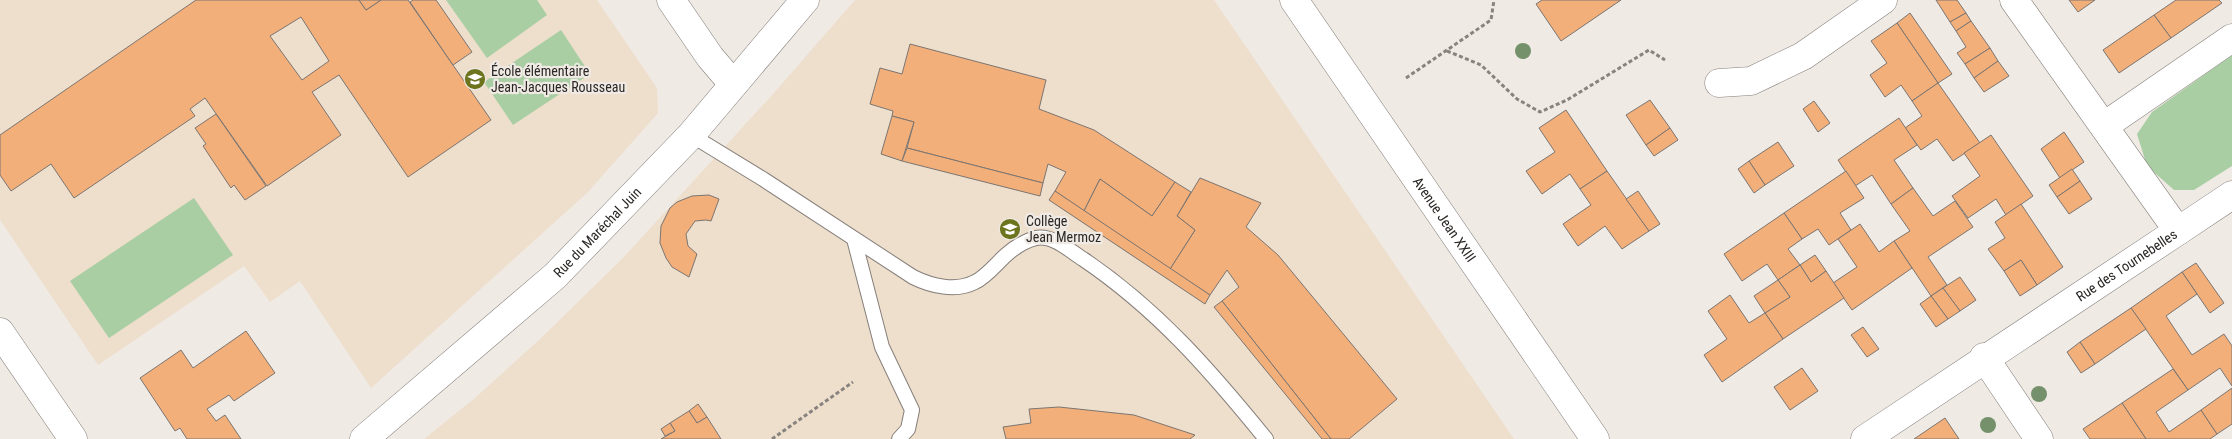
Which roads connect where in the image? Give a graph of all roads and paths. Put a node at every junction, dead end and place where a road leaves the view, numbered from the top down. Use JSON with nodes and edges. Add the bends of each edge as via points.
{"nodes":[{"id":1,"x":671,"y":0,"type":"edge"},
{"id":2,"x":805,"y":0,"type":"edge"},
{"id":3,"x":1294,"y":0,"type":"edge"},
{"id":4,"x":1494,"y":0,"type":"edge"},
{"id":5,"x":1883,"y":0,"type":"edge"},
{"id":6,"x":2014,"y":0,"type":"edge"},
{"id":7,"x":2232,"y":38,"type":"edge"},
{"id":8,"x":1447,"y":51,"type":"junction"},
{"id":9,"x":1665,"y":60,"type":"dead end"},
{"id":10,"x":1406,"y":78,"type":"dead end"},
{"id":11,"x":1720,"y":83,"type":"dead end"},
{"id":12,"x":732,"y":84,"type":"junction"},
{"id":13,"x":2104,"y":126,"type":"junction"},
{"id":14,"x":690,"y":135,"type":"junction"},
{"id":15,"x":2232,"y":195,"type":"edge"},
{"id":16,"x":2178,"y":230,"type":"junction"},
{"id":17,"x":854,"y":239,"type":"junction"},
{"id":18,"x":0,"y":332,"type":"edge"},
{"id":19,"x":1984,"y":357,"type":"junction"},
{"id":20,"x":853,"y":382,"type":"dead end"},
{"id":21,"x":73,"y":439,"type":"edge"},
{"id":22,"x":364,"y":439,"type":"edge"},
{"id":23,"x":772,"y":439,"type":"edge"},
{"id":24,"x":899,"y":439,"type":"edge"},
{"id":25,"x":1266,"y":439,"type":"edge"},
{"id":26,"x":1595,"y":439,"type":"edge"},
{"id":27,"x":1865,"y":439,"type":"edge"},
{"id":28,"x":2039,"y":439,"type":"edge"}],
"edges":[{"from":1,"to":12,"type":"street"},
{"from":2,"to":12,"type":"street","name":"Rue du Maréchal Juin"},
{"from":3,"to":26,"type":"street","name":"Avenue Jean XXIII"},
{"from":4,"to":8,"type":"path","via":[[1491,20]]},
{"from":5,"to":11,"type":"street","via":[[1803,56],[1750,81]]},
{"from":6,"to":13,"type":"street","name":"Rue des Tournebelles"},
{"from":7,"to":13,"type":"street"},
{"from":8,"to":9,"type":"path","via":[[1481,65],[1517,99],[1540,112],[1567,100],[1649,50]]},
{"from":8,"to":10,"type":"path"},
{"from":12,"to":14,"type":"street","name":"Rue du Maréchal Juin"},
{"from":13,"to":16,"type":"street","name":"Rue des Tournebelles"},
{"from":14,"to":17,"type":"lane"},
{"from":14,"to":22,"type":"street","name":"Rue du Maréchal Juin","via":[[555,276]]},
{"from":15,"to":16,"type":"street"},
{"from":16,"to":19,"type":"street","name":"Rue des Tournebelles"},
{"from":17,"to":24,"type":"lane","via":[[882,347],[912,410],[908,429]]},
{"from":17,"to":25,"type":"lane","via":[[912,277],[939,286],[957,287],[975,282],[1026,241],[1038,238],[1057,242],[1110,277],[1152,311],[1194,353]]},
{"from":18,"to":21,"type":"street"},
{"from":19,"to":27,"type":"street","name":"Rue des Tournebelles"},
{"from":19,"to":28,"type":"street"},
{"from":20,"to":23,"type":"path"}]}
